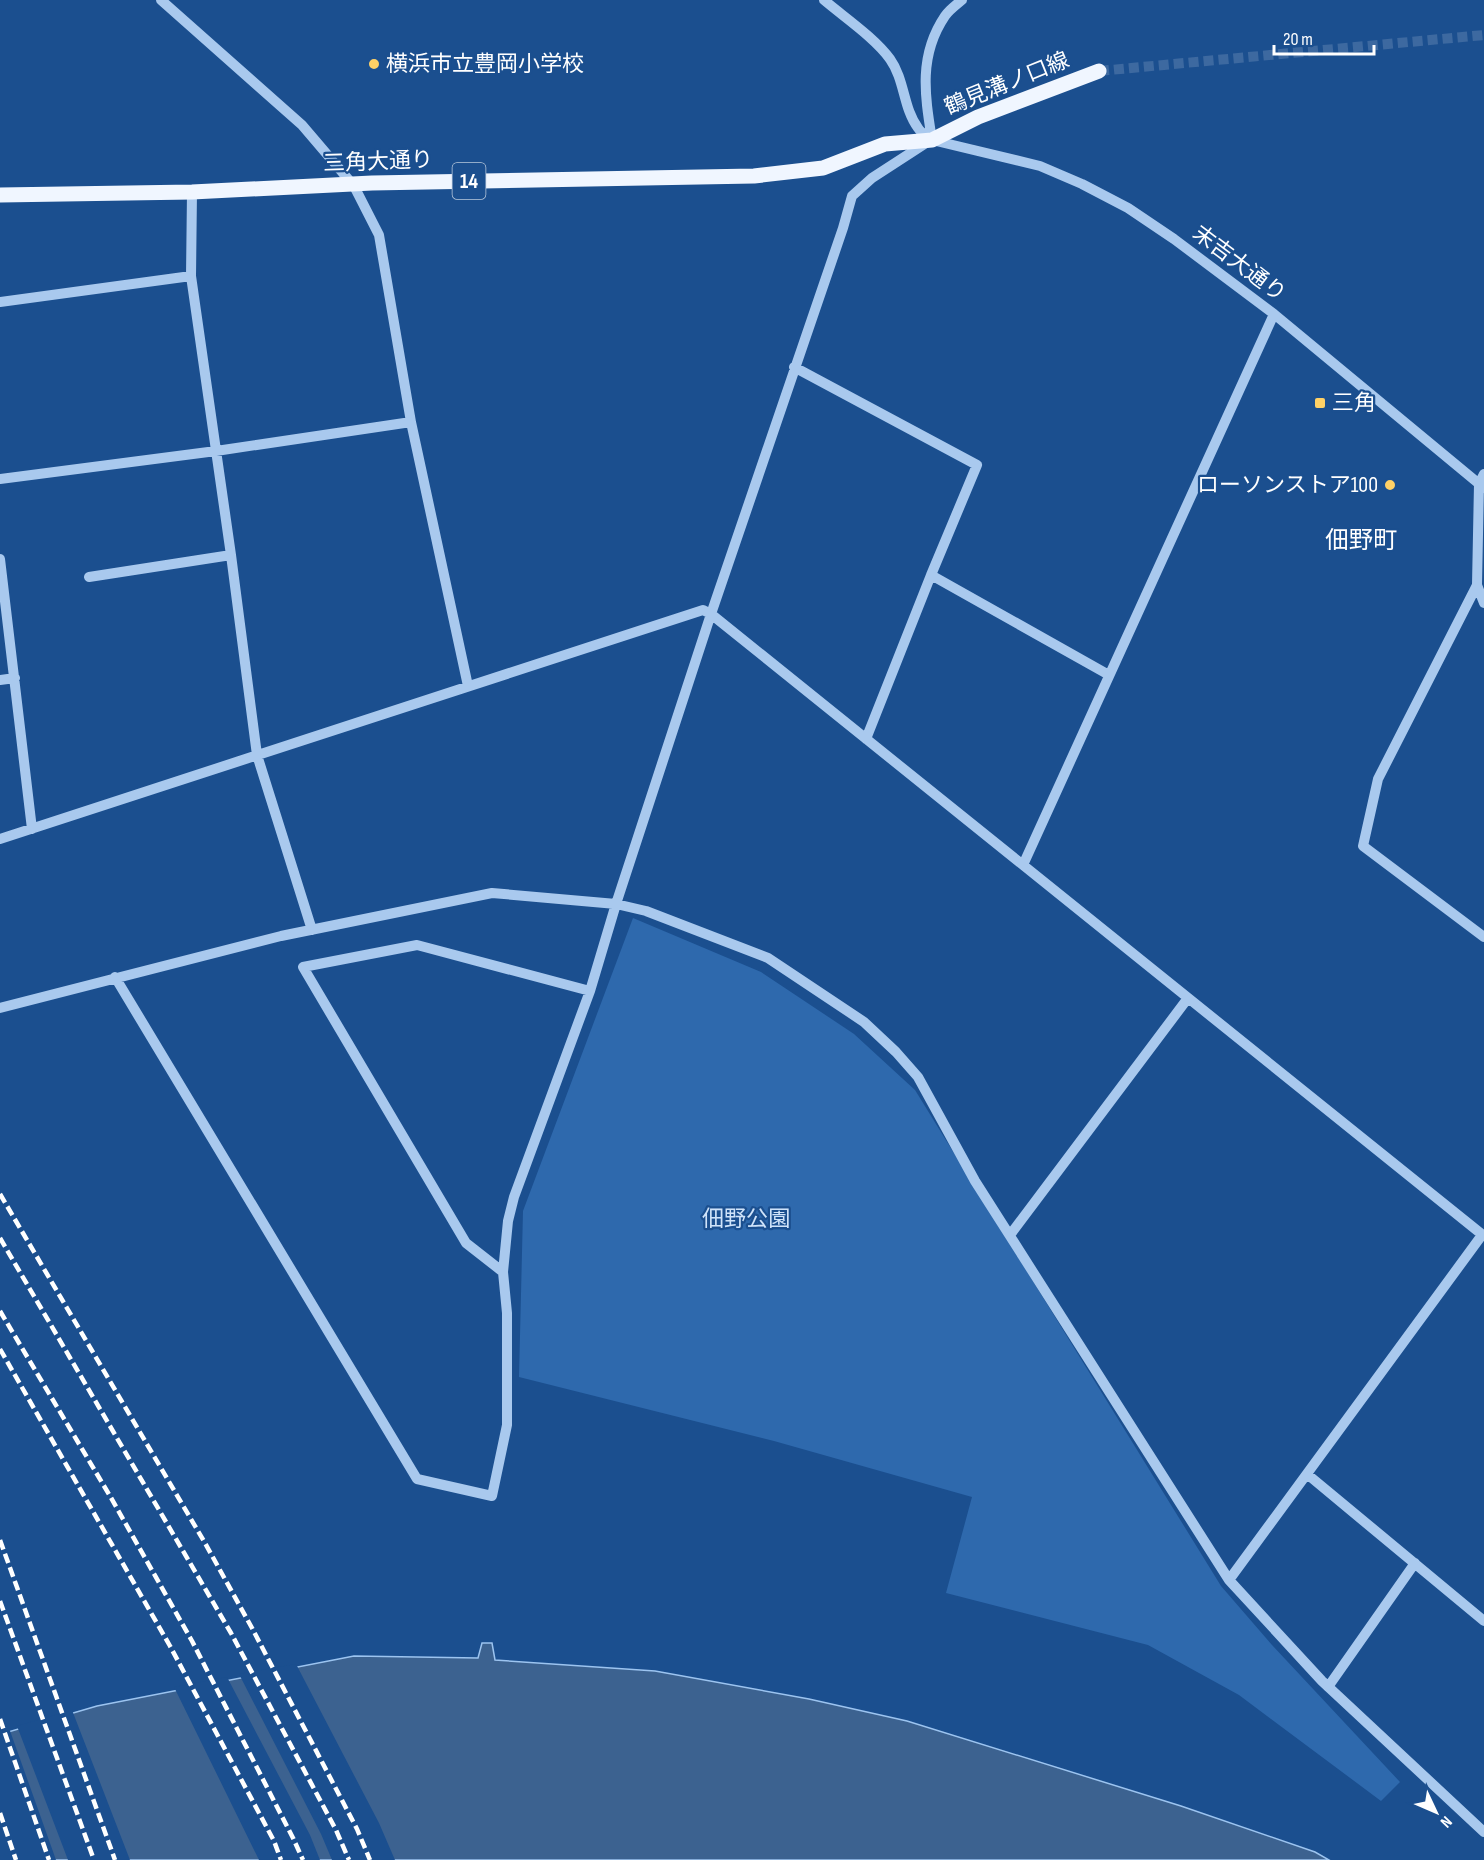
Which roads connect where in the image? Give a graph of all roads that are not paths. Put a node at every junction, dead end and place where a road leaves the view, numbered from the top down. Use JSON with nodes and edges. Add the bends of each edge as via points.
{"nodes":[{"id":1,"x":161,"y":0,"type":"edge"},
{"id":2,"x":824,"y":0,"type":"edge"},
{"id":3,"x":962,"y":0,"type":"edge"},
{"id":4,"x":1099,"y":71,"type":"tunnel mouth"},
{"id":5,"x":932,"y":140,"type":"junction"},
{"id":6,"x":354,"y":186,"type":"junction"},
{"id":7,"x":192,"y":192,"type":"junction"},
{"id":8,"x":0,"y":195,"type":"edge"},
{"id":9,"x":191,"y":276,"type":"junction"},
{"id":10,"x":0,"y":302,"type":"edge"},
{"id":11,"x":1274,"y":314,"type":"junction"},
{"id":12,"x":794,"y":367,"type":"junction"},
{"id":13,"x":411,"y":422,"type":"junction"},
{"id":14,"x":216,"y":451,"type":"junction"},
{"id":15,"x":0,"y":479,"type":"edge"},
{"id":16,"x":1482,"y":482,"type":"edge"},
{"id":17,"x":231,"y":555,"type":"junction"},
{"id":18,"x":0,"y":559,"type":"edge"},
{"id":19,"x":931,"y":575,"type":"junction"},
{"id":20,"x":89,"y":577,"type":"dead end"},
{"id":21,"x":1478,"y":585,"type":"junction"},
{"id":22,"x":1484,"y":603,"type":"edge"},
{"id":23,"x":711,"y":614,"type":"junction"},
{"id":24,"x":1109,"y":675,"type":"junction"},
{"id":25,"x":15,"y":678,"type":"junction"},
{"id":26,"x":0,"y":680,"type":"edge"},
{"id":27,"x":468,"y":686,"type":"junction"},
{"id":28,"x":866,"y":739,"type":"junction"},
{"id":29,"x":257,"y":755,"type":"junction"},
{"id":30,"x":32,"y":829,"type":"junction"},
{"id":31,"x":0,"y":839,"type":"edge"},
{"id":32,"x":1023,"y":865,"type":"junction"},
{"id":33,"x":616,"y":904,"type":"junction"},
{"id":34,"x":312,"y":930,"type":"junction"},
{"id":35,"x":1484,"y":937,"type":"edge"},
{"id":36,"x":115,"y":977,"type":"junction"},
{"id":37,"x":590,"y":991,"type":"junction"},
{"id":38,"x":1188,"y":998,"type":"junction"},
{"id":39,"x":0,"y":1008,"type":"edge"},
{"id":40,"x":1010,"y":1235,"type":"junction"},
{"id":41,"x":1483,"y":1236,"type":"edge"},
{"id":42,"x":503,"y":1272,"type":"junction"},
{"id":43,"x":1307,"y":1474,"type":"junction"},
{"id":44,"x":1415,"y":1563,"type":"junction"},
{"id":45,"x":1229,"y":1580,"type":"junction"},
{"id":46,"x":1484,"y":1621,"type":"edge"},
{"id":47,"x":1328,"y":1687,"type":"junction"},
{"id":48,"x":1484,"y":1832,"type":"edge"}],
"edges":[{"from":1,"to":6,"type":"street","via":[[302,125]]},
{"from":2,"to":5,"type":"street","via":[[891,60],[912,117],[919,130]]},
{"from":3,"to":5,"type":"street","via":[[945,15],[928,49],[925,93]]},
{"from":4,"to":5,"type":"main road","name":"鶴見溝ノ口線","number":"14","via":[[978,117]]},
{"from":5,"to":6,"type":"main road","name":"三角大通り","number":"14","via":[[885,144],[824,168],[754,176]]},
{"from":5,"to":11,"type":"street","name":"末吉大通り","via":[[1040,166],[1082,184],[1128,208],[1174,239]]},
{"from":5,"to":12,"type":"street","via":[[872,178],[852,196]]},
{"from":6,"to":7,"type":"main road","name":"三角大通り","number":"14"},
{"from":6,"to":13,"type":"street","via":[[378,235]]},
{"from":7,"to":8,"type":"main road","name":"三角大通り","number":"14"},
{"from":7,"to":9,"type":"street"},
{"from":9,"to":10,"type":"street"},
{"from":9,"to":14,"type":"street"},
{"from":11,"to":16,"type":"street","name":"末吉大通り"},
{"from":11,"to":24,"type":"street"},
{"from":12,"to":19,"type":"street","via":[[977,465]]},
{"from":12,"to":23,"type":"street"},
{"from":13,"to":14,"type":"street"},
{"from":13,"to":27,"type":"street"},
{"from":14,"to":15,"type":"street"},
{"from":14,"to":17,"type":"street"},
{"from":16,"to":21,"type":"street"},
{"from":17,"to":20,"type":"street"},
{"from":17,"to":29,"type":"street"},
{"from":18,"to":25,"type":"street"},
{"from":19,"to":24,"type":"street"},
{"from":19,"to":28,"type":"street"},
{"from":21,"to":22,"type":"street"},
{"from":21,"to":35,"type":"street","via":[[1378,779],[1363,846]]},
{"from":23,"to":27,"type":"street","via":[[703,609]]},
{"from":23,"to":28,"type":"street"},
{"from":23,"to":33,"type":"street"},
{"from":24,"to":32,"type":"street"},
{"from":25,"to":26,"type":"street"},
{"from":25,"to":30,"type":"street"},
{"from":27,"to":29,"type":"street"},
{"from":28,"to":32,"type":"street"},
{"from":29,"to":30,"type":"street"},
{"from":29,"to":34,"type":"street"},
{"from":30,"to":31,"type":"street"},
{"from":32,"to":38,"type":"street"},
{"from":33,"to":34,"type":"street","via":[[492,893]]},
{"from":33,"to":37,"type":"street"},
{"from":33,"to":40,"type":"street","via":[[646,911],[768,958],[864,1022],[918,1077],[975,1181]]},
{"from":34,"to":36,"type":"street"},
{"from":36,"to":39,"type":"street"},
{"from":36,"to":42,"type":"street","via":[[417,1479],[492,1496],[507,1425]]},
{"from":37,"to":42,"type":"street","via":[[514,1197]]},
{"from":37,"to":42,"type":"street","via":[[417,945],[303,967],[466,1243]]},
{"from":38,"to":40,"type":"street"},
{"from":38,"to":41,"type":"street"},
{"from":40,"to":45,"type":"street"},
{"from":41,"to":43,"type":"street"},
{"from":43,"to":44,"type":"street"},
{"from":43,"to":45,"type":"street"},
{"from":44,"to":46,"type":"street"},
{"from":44,"to":47,"type":"street"},
{"from":45,"to":47,"type":"street"},
{"from":47,"to":48,"type":"street"}]}
